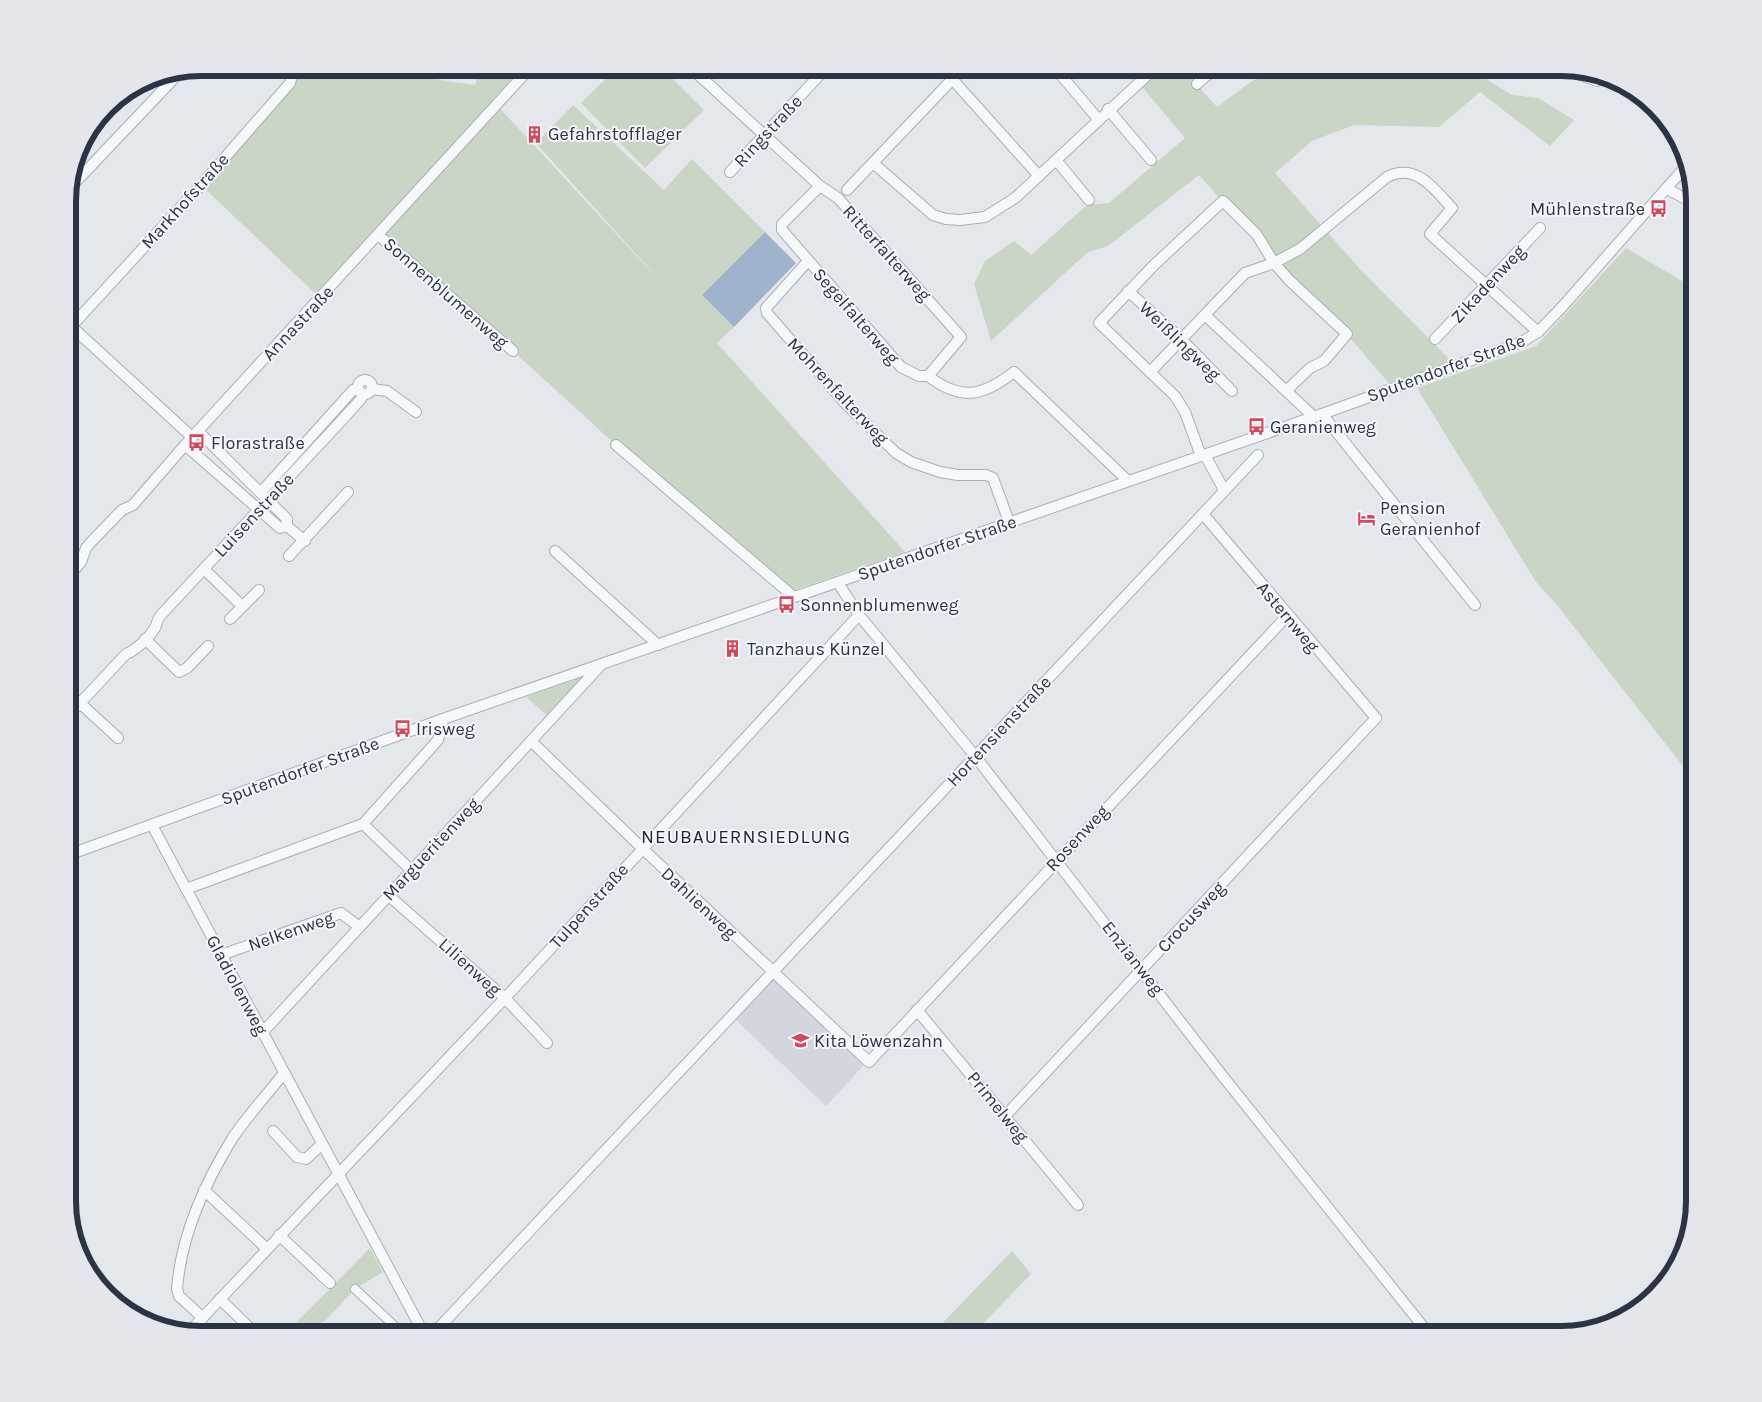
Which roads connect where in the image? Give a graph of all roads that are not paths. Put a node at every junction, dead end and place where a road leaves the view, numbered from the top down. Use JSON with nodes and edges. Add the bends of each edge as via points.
{"nodes":[{"id":1,"x":292,"y":76,"type":"edge"},
{"id":2,"x":523,"y":76,"type":"edge"},
{"id":3,"x":819,"y":76,"type":"edge"},
{"id":4,"x":956,"y":76,"type":"edge"},
{"id":5,"x":1062,"y":76,"type":"edge"},
{"id":6,"x":1146,"y":76,"type":"edge"},
{"id":7,"x":1206,"y":76,"type":"edge"},
{"id":8,"x":702,"y":77,"type":"edge"},
{"id":9,"x":172,"y":80,"type":"edge"},
{"id":10,"x":953,"y":80,"type":"junction"},
{"id":11,"x":1197,"y":84,"type":"dead end"},
{"id":12,"x":1108,"y":109,"type":"junction"},
{"id":13,"x":1098,"y":119,"type":"junction"},
{"id":14,"x":767,"y":138,"type":"junction"},
{"id":15,"x":1056,"y":160,"type":"junction"},
{"id":16,"x":1151,"y":160,"type":"dead end"},
{"id":17,"x":874,"y":163,"type":"junction"},
{"id":18,"x":1682,"y":171,"type":"edge"},
{"id":19,"x":730,"y":172,"type":"dead end"},
{"id":20,"x":1039,"y":176,"type":"junction"},
{"id":21,"x":79,"y":179,"type":"edge"},
{"id":22,"x":820,"y":186,"type":"junction"},
{"id":23,"x":1666,"y":189,"type":"junction"},
{"id":24,"x":847,"y":190,"type":"dead end"},
{"id":25,"x":1686,"y":199,"type":"edge"},
{"id":26,"x":1089,"y":200,"type":"dead end"},
{"id":27,"x":1540,"y":228,"type":"dead end"},
{"id":28,"x":378,"y":235,"type":"junction"},
{"id":29,"x":808,"y":261,"type":"junction"},
{"id":30,"x":1274,"y":263,"type":"junction"},
{"id":31,"x":1488,"y":284,"type":"junction"},
{"id":32,"x":1128,"y":291,"type":"junction"},
{"id":33,"x":1205,"y":315,"type":"junction"},
{"id":34,"x":77,"y":320,"type":"edge"},
{"id":35,"x":1538,"y":332,"type":"junction"},
{"id":36,"x":77,"y":334,"type":"edge"},
{"id":37,"x":1182,"y":339,"type":"junction"},
{"id":38,"x":1435,"y":339,"type":"dead end"},
{"id":39,"x":513,"y":351,"type":"dead end"},
{"id":40,"x":1150,"y":372,"type":"junction"},
{"id":41,"x":928,"y":376,"type":"junction"},
{"id":42,"x":1287,"y":390,"type":"junction"},
{"id":43,"x":1232,"y":391,"type":"dead end"},
{"id":44,"x":416,"y":412,"type":"dead end"},
{"id":45,"x":1318,"y":415,"type":"junction"},
{"id":46,"x":192,"y":438,"type":"junction"},
{"id":47,"x":616,"y":445,"type":"dead end"},
{"id":48,"x":1203,"y":455,"type":"junction"},
{"id":49,"x":1258,"y":455,"type":"dead end"},
{"id":50,"x":1128,"y":481,"type":"junction"},
{"id":51,"x":1224,"y":490,"type":"junction"},
{"id":52,"x":348,"y":492,"type":"dead end"},
{"id":53,"x":265,"y":494,"type":"junction"},
{"id":54,"x":258,"y":509,"type":"junction"},
{"id":55,"x":1202,"y":514,"type":"junction"},
{"id":56,"x":1009,"y":522,"type":"junction"},
{"id":57,"x":287,"y":526,"type":"junction"},
{"id":58,"x":305,"y":541,"type":"junction"},
{"id":59,"x":555,"y":550,"type":"dead end"},
{"id":60,"x":290,"y":556,"type":"dead end"},
{"id":61,"x":77,"y":567,"type":"edge"},
{"id":62,"x":204,"y":569,"type":"junction"},
{"id":63,"x":838,"y":583,"type":"junction"},
{"id":64,"x":258,"y":590,"type":"dead end"},
{"id":65,"x":794,"y":597,"type":"junction"},
{"id":66,"x":1475,"y":605,"type":"dead end"},
{"id":67,"x":242,"y":606,"type":"junction"},
{"id":68,"x":859,"y":615,"type":"junction"},
{"id":69,"x":1287,"y":616,"type":"junction"},
{"id":70,"x":230,"y":619,"type":"dead end"},
{"id":71,"x":145,"y":639,"type":"junction"},
{"id":72,"x":658,"y":645,"type":"junction"},
{"id":73,"x":208,"y":646,"type":"dead end"},
{"id":74,"x":601,"y":665,"type":"junction"},
{"id":75,"x":80,"y":703,"type":"junction"},
{"id":76,"x":77,"y":706,"type":"edge"},
{"id":77,"x":1376,"y":718,"type":"joint"},
{"id":78,"x":443,"y":719,"type":"junction"},
{"id":79,"x":118,"y":738,"type":"dead end"},
{"id":80,"x":532,"y":742,"type":"junction"},
{"id":81,"x":975,"y":756,"type":"junction"},
{"id":82,"x":363,"y":824,"type":"junction"},
{"id":83,"x":152,"y":826,"type":"junction"},
{"id":84,"x":642,"y":848,"type":"junction"},
{"id":85,"x":77,"y":852,"type":"edge"},
{"id":86,"x":1056,"y":860,"type":"junction"},
{"id":87,"x":411,"y":870,"type":"junction"},
{"id":88,"x":186,"y":889,"type":"junction"},
{"id":89,"x":388,"y":895,"type":"junction"},
{"id":90,"x":358,"y":926,"type":"junction"},
{"id":91,"x":221,"y":955,"type":"junction"},
{"id":92,"x":1143,"y":970,"type":"junction"},
{"id":93,"x":774,"y":973,"type":"junction"},
{"id":94,"x":505,"y":998,"type":"junction"},
{"id":95,"x":917,"y":1010,"type":"junction"},
{"id":96,"x":262,"y":1033,"type":"junction"},
{"id":97,"x":547,"y":1043,"type":"dead end"},
{"id":98,"x":869,"y":1062,"type":"joint"},
{"id":99,"x":284,"y":1073,"type":"junction"},
{"id":100,"x":1006,"y":1115,"type":"junction"},
{"id":101,"x":273,"y":1131,"type":"dead end"},
{"id":102,"x":322,"y":1144,"type":"junction"},
{"id":103,"x":338,"y":1174,"type":"junction"},
{"id":104,"x":204,"y":1190,"type":"junction"},
{"id":105,"x":1078,"y":1205,"type":"dead end"},
{"id":106,"x":279,"y":1235,"type":"junction"},
{"id":107,"x":266,"y":1248,"type":"junction"},
{"id":108,"x":330,"y":1283,"type":"dead end"},
{"id":109,"x":355,"y":1289,"type":"dead end"},
{"id":110,"x":220,"y":1299,"type":"junction"},
{"id":111,"x":203,"y":1318,"type":"junction"},
{"id":112,"x":195,"y":1326,"type":"edge"},
{"id":113,"x":248,"y":1326,"type":"edge"},
{"id":114,"x":394,"y":1326,"type":"edge"},
{"id":115,"x":420,"y":1326,"type":"edge"},
{"id":116,"x":442,"y":1326,"type":"edge"},
{"id":117,"x":1422,"y":1326,"type":"edge"}],
"edges":[{"from":1,"to":34,"type":"street","name":"Markhofstraße","via":[[290,83]]},
{"from":2,"to":28,"type":"street","name":"Annastraße"},
{"from":3,"to":14,"type":"street","name":"Ringstraße"},
{"from":4,"to":10,"type":"street"},
{"from":5,"to":13,"type":"street"},
{"from":6,"to":12,"type":"street"},
{"from":7,"to":11,"type":"street"},
{"from":8,"to":14,"type":"street","name":"Ritterfalterweg"},
{"from":9,"to":21,"type":"street"},
{"from":10,"to":17,"type":"street"},
{"from":10,"to":20,"type":"street"},
{"from":12,"to":13,"type":"street"},
{"from":12,"to":16,"type":"street"},
{"from":13,"to":15,"type":"street"},
{"from":14,"to":19,"type":"street","name":"Ringstraße"},
{"from":14,"to":22,"type":"street","name":"Ritterfalterweg"},
{"from":15,"to":20,"type":"street"},
{"from":15,"to":26,"type":"street"},
{"from":17,"to":20,"type":"street","via":[[919,206],[946,220],[985,217],[1006,205]]},
{"from":17,"to":24,"type":"street"},
{"from":18,"to":23,"type":"street","name":"Sputendorfer Straße"},
{"from":22,"to":29,"type":"street","name":"Segelfalterweg","via":[[782,224],[782,230]]},
{"from":22,"to":41,"type":"street","name":"Ritterfalterweg","via":[[838,198],[961,337]]},
{"from":23,"to":25,"type":"street"},
{"from":23,"to":35,"type":"street","name":"Sputendorfer Straße"},
{"from":27,"to":31,"type":"street","name":"Zikadenweg"},
{"from":28,"to":39,"type":"street","name":"Sonnenblumenweg"},
{"from":28,"to":46,"type":"street","name":"Annastraße"},
{"from":29,"to":41,"type":"street","name":"Segelfalterweg","via":[[901,368],[919,376]]},
{"from":29,"to":56,"type":"street","name":"Mohrenfalterweg","via":[[766,308],[767,313],[846,404],[896,453],[940,472],[993,478]]},
{"from":30,"to":31,"type":"street","via":[[1300,249],[1387,177],[1405,171],[1419,176],[1452,208],[1430,234]]},
{"from":30,"to":32,"type":"street","via":[[1257,235],[1224,201]]},
{"from":30,"to":33,"type":"street","via":[[1245,273]]},
{"from":30,"to":42,"type":"street","via":[[1347,334],[1324,361],[1310,368]]},
{"from":31,"to":35,"type":"street"},
{"from":31,"to":38,"type":"street","name":"Zikadenweg"},
{"from":32,"to":37,"type":"street","name":"Weißlingweg"},
{"from":32,"to":40,"type":"street","via":[[1099,323]]},
{"from":33,"to":37,"type":"street"},
{"from":33,"to":42,"type":"street"},
{"from":35,"to":45,"type":"street","name":"Sputendorfer Straße","via":[[1522,342]]},
{"from":36,"to":46,"type":"street"},
{"from":37,"to":40,"type":"street"},
{"from":37,"to":43,"type":"street","name":"Weißlingweg"},
{"from":40,"to":48,"type":"street","via":[[1180,403]]},
{"from":41,"to":50,"type":"street","name":"Segelfalterweg","via":[[943,388],[965,394],[983,392],[1014,372]]},
{"from":42,"to":45,"type":"street"},
{"from":44,"to":53,"type":"street","name":"Luisenstraße","via":[[387,391],[364,390],[361,399],[342,420]]},
{"from":45,"to":48,"type":"street","name":"Sputendorfer Straße"},
{"from":45,"to":66,"type":"street"},
{"from":46,"to":53,"type":"street"},
{"from":46,"to":54,"type":"street"},
{"from":46,"to":61,"type":"street","name":"Annastraße","via":[[134,505],[122,510],[92,540]]},
{"from":47,"to":65,"type":"street"},
{"from":48,"to":50,"type":"street","name":"Sputendorfer Straße"},
{"from":48,"to":51,"type":"street"},
{"from":49,"to":51,"type":"street","name":"Hortensienstraße"},
{"from":50,"to":56,"type":"street","name":"Sputendorfer Straße"},
{"from":51,"to":55,"type":"street","name":"Hortensienstraße"},
{"from":52,"to":58,"type":"street"},
{"from":53,"to":54,"type":"street","name":"Luisenstraße"},
{"from":53,"to":57,"type":"street","via":[[288,519]]},
{"from":54,"to":57,"type":"street","via":[[280,528]]},
{"from":54,"to":62,"type":"street","name":"Luisenstraße"},
{"from":55,"to":69,"type":"street","name":"Asternweg"},
{"from":55,"to":81,"type":"street","name":"Hortensienstraße"},
{"from":56,"to":63,"type":"street","name":"Sputendorfer Straße"},
{"from":57,"to":58,"type":"street"},
{"from":58,"to":60,"type":"street"},
{"from":59,"to":72,"type":"street"},
{"from":62,"to":67,"type":"street","name":"Luisenstraße"},
{"from":62,"to":71,"type":"street","name":"Luisenstraße","via":[[160,616]]},
{"from":63,"to":65,"type":"street","name":"Sputendorfer Straße"},
{"from":63,"to":68,"type":"street","name":"Enzianweg"},
{"from":64,"to":67,"type":"street"},
{"from":65,"to":72,"type":"street","name":"Sputendorfer Straße"},
{"from":67,"to":70,"type":"street"},
{"from":68,"to":81,"type":"street","name":"Enzianweg"},
{"from":68,"to":84,"type":"street","name":"Tulpenstraße"},
{"from":69,"to":77,"type":"street","name":"Asternweg"},
{"from":69,"to":86,"type":"street","name":"Rosenweg"},
{"from":71,"to":73,"type":"street","via":[[179,672]]},
{"from":71,"to":75,"type":"street","name":"Luisenstraße","via":[[126,654]]},
{"from":72,"to":74,"type":"street","name":"Sputendorfer Straße"},
{"from":74,"to":78,"type":"street","name":"Sputendorfer Straße"},
{"from":74,"to":80,"type":"street","name":"Margueritenweg"},
{"from":75,"to":76,"type":"street","name":"Luisenstraße"},
{"from":75,"to":79,"type":"street"},
{"from":77,"to":92,"type":"street","name":"Crocusweg"},
{"from":78,"to":82,"type":"street","via":[[438,740]]},
{"from":78,"to":83,"type":"street","name":"Sputendorfer Straße"},
{"from":80,"to":84,"type":"street","name":"Dahlienweg"},
{"from":80,"to":87,"type":"street","name":"Margueritenweg"},
{"from":81,"to":86,"type":"street","name":"Enzianweg"},
{"from":81,"to":93,"type":"street","name":"Hortensienstraße"},
{"from":82,"to":87,"type":"street"},
{"from":82,"to":88,"type":"street"},
{"from":83,"to":85,"type":"street","name":"Sputendorfer Straße"},
{"from":83,"to":88,"type":"street","name":"Gladiolenweg"},
{"from":84,"to":93,"type":"street","name":"Dahlienweg"},
{"from":84,"to":94,"type":"street","name":"Tulpenstraße"},
{"from":86,"to":92,"type":"street","name":"Enzianweg"},
{"from":86,"to":95,"type":"street","name":"Rosenweg"},
{"from":87,"to":89,"type":"street","name":"Margueritenweg"},
{"from":88,"to":91,"type":"street","name":"Gladiolenweg"},
{"from":89,"to":90,"type":"street","name":"Margueritenweg"},
{"from":89,"to":94,"type":"street","name":"Lilienweg"},
{"from":90,"to":91,"type":"street","name":"Nelkenweg","via":[[341,913]]},
{"from":90,"to":96,"type":"street","name":"Margueritenweg"},
{"from":91,"to":96,"type":"street","name":"Gladiolenweg"},
{"from":92,"to":100,"type":"street","name":"Crocusweg"},
{"from":92,"to":117,"type":"street","name":"Enzianweg","via":[[1221,1074]]},
{"from":93,"to":98,"type":"street","name":"Dahlienweg"},
{"from":93,"to":116,"type":"street","name":"Hortensienstraße"},
{"from":94,"to":97,"type":"street","name":"Lilienweg"},
{"from":94,"to":103,"type":"street","name":"Tulpenstraße"},
{"from":95,"to":98,"type":"street","name":"Rosenweg"},
{"from":95,"to":100,"type":"street","name":"Primelweg"},
{"from":96,"to":99,"type":"street","name":"Gladiolenweg"},
{"from":99,"to":102,"type":"street","name":"Gladiolenweg"},
{"from":99,"to":104,"type":"street","via":[[233,1138]]},
{"from":100,"to":105,"type":"street","name":"Primelweg"},
{"from":101,"to":102,"type":"street","via":[[297,1157],[306,1159]]},
{"from":102,"to":103,"type":"street","name":"Gladiolenweg"},
{"from":103,"to":106,"type":"street","name":"Tulpenstraße"},
{"from":103,"to":115,"type":"street","name":"Gladiolenweg"},
{"from":104,"to":107,"type":"street"},
{"from":104,"to":111,"type":"street","via":[[188,1234],[177,1289],[184,1301]]},
{"from":106,"to":107,"type":"street","name":"Tulpenstraße"},
{"from":106,"to":108,"type":"street"},
{"from":107,"to":110,"type":"street","name":"Tulpenstraße"},
{"from":109,"to":114,"type":"street"},
{"from":110,"to":111,"type":"street","name":"Tulpenstraße"},
{"from":110,"to":113,"type":"street"},
{"from":111,"to":112,"type":"street","name":"Tulpenstraße"}]}
